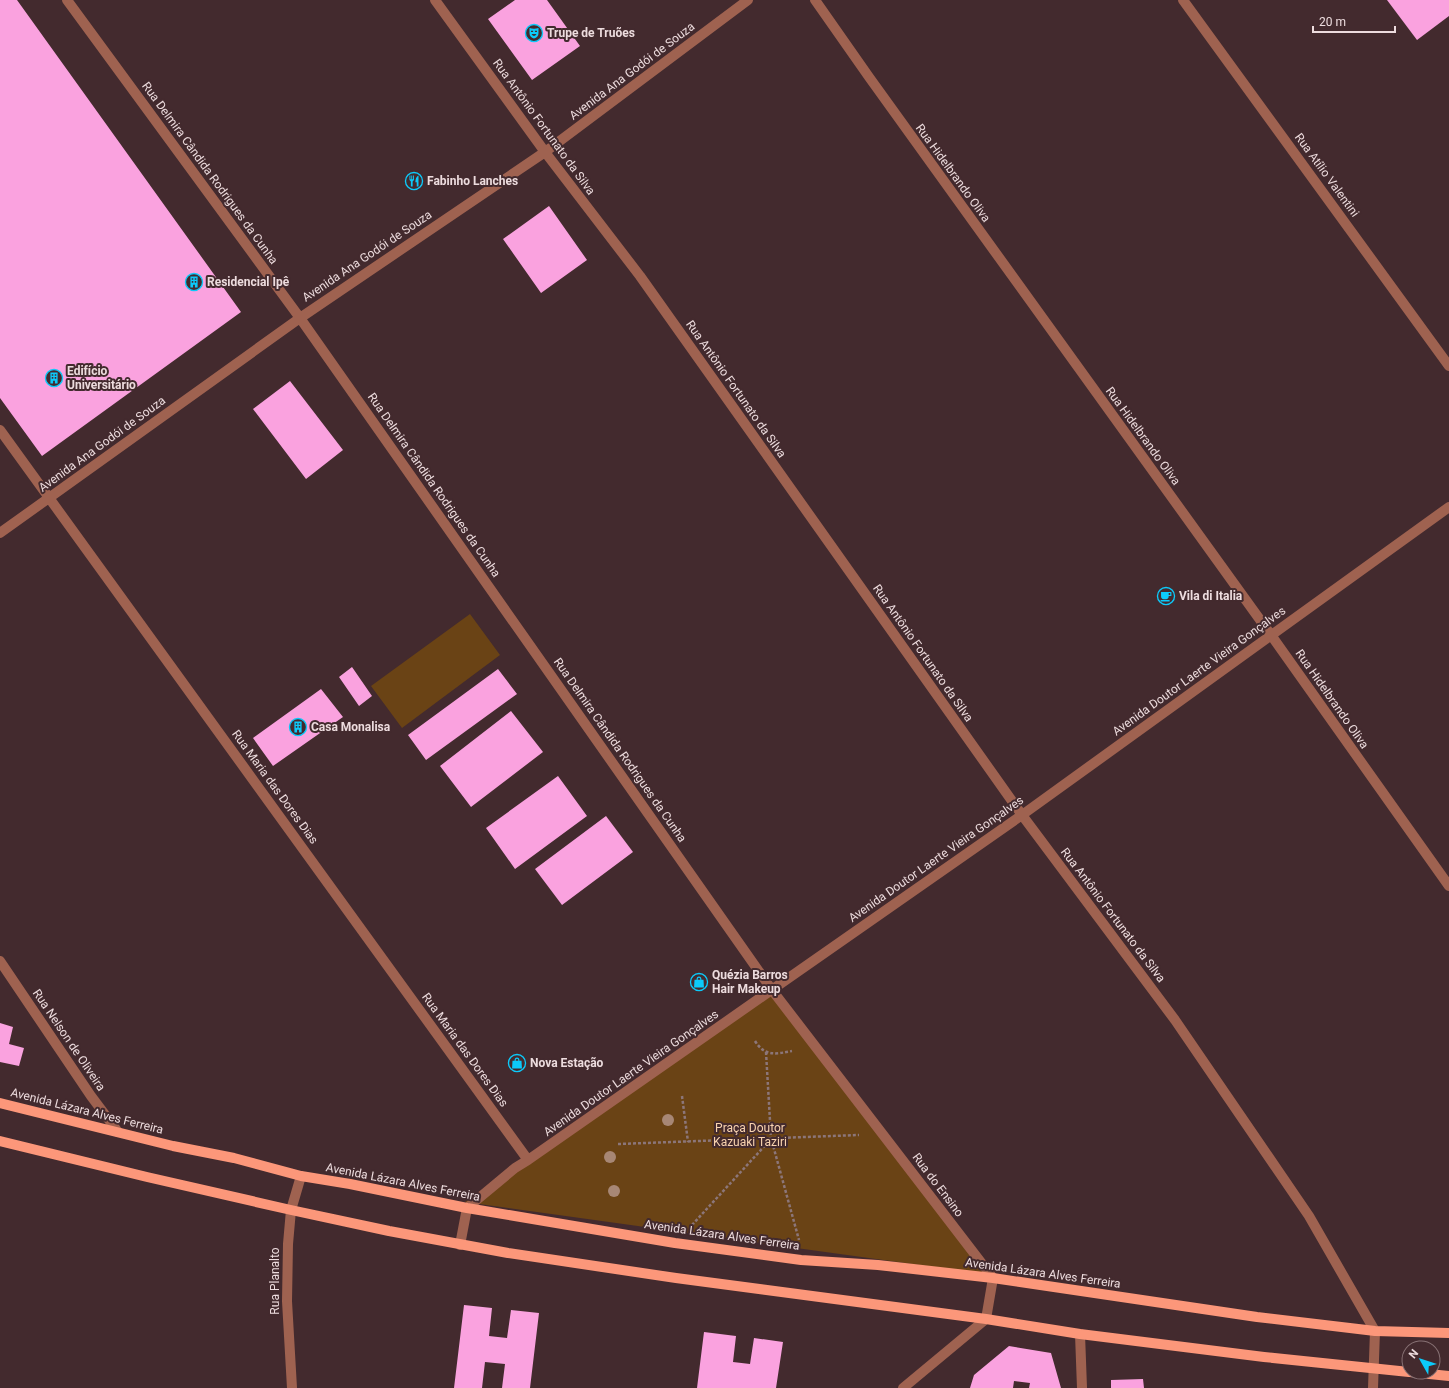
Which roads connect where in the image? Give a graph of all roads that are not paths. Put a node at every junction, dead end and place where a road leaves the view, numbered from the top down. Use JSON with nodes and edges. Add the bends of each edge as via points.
{"nodes":[{"id":1,"x":67,"y":0,"type":"edge"},
{"id":2,"x":435,"y":0,"type":"edge"},
{"id":3,"x":748,"y":0,"type":"edge"},
{"id":4,"x":815,"y":0,"type":"edge"},
{"id":5,"x":1183,"y":0,"type":"edge"},
{"id":6,"x":545,"y":152,"type":"junction"},
{"id":7,"x":300,"y":318,"type":"junction"},
{"id":8,"x":1449,"y":366,"type":"edge"},
{"id":9,"x":0,"y":430,"type":"edge"},
{"id":10,"x":49,"y":498,"type":"junction"},
{"id":11,"x":1449,"y":507,"type":"edge"},
{"id":12,"x":0,"y":533,"type":"edge"},
{"id":13,"x":1271,"y":635,"type":"junction"},
{"id":14,"x":1022,"y":815,"type":"junction"},
{"id":15,"x":1449,"y":886,"type":"edge"},
{"id":16,"x":0,"y":961,"type":"edge"},
{"id":17,"x":772,"y":990,"type":"junction"},
{"id":18,"x":0,"y":1103,"type":"edge"},
{"id":19,"x":118,"y":1132,"type":"junction"},
{"id":20,"x":0,"y":1141,"type":"edge"},
{"id":21,"x":528,"y":1160,"type":"junction"},
{"id":22,"x":301,"y":1176,"type":"junction"},
{"id":23,"x":466,"y":1208,"type":"junction"},
{"id":24,"x":291,"y":1210,"type":"junction"},
{"id":25,"x":460,"y":1245,"type":"junction"},
{"id":26,"x":992,"y":1278,"type":"junction"},
{"id":27,"x":986,"y":1319,"type":"junction"},
{"id":28,"x":1375,"y":1331,"type":"junction"},
{"id":29,"x":1449,"y":1333,"type":"edge"},
{"id":30,"x":1080,"y":1334,"type":"junction"},
{"id":31,"x":1373,"y":1368,"type":"junction"},
{"id":32,"x":1401,"y":1371,"type":"edge"},
{"id":33,"x":292,"y":1388,"type":"edge"},
{"id":34,"x":903,"y":1388,"type":"edge"},
{"id":35,"x":1082,"y":1388,"type":"edge"},
{"id":36,"x":1373,"y":1388,"type":"edge"}],
"edges":[{"from":1,"to":7,"type":"street","name":"Rua Delmira Cândida Rodrigues da Cunha"},
{"from":2,"to":6,"type":"street","name":"Rua Antônio Fortunato da Silva"},
{"from":3,"to":6,"type":"street","name":"Avenida Ana Godói de Souza"},
{"from":4,"to":13,"type":"street","name":"Rua Hidelbrando Oliva"},
{"from":5,"to":8,"type":"street","name":"Rua Atílio Valentini"},
{"from":6,"to":7,"type":"street","name":"Avenida Ana Godói de Souza"},
{"from":6,"to":14,"type":"street","name":"Rua Antônio Fortunato da Silva","via":[[640,276]]},
{"from":7,"to":10,"type":"street","name":"Avenida Ana Godói de Souza"},
{"from":7,"to":17,"type":"street","name":"Rua Delmira Cândida Rodrigues da Cunha"},
{"from":9,"to":10,"type":"street","name":"Rua Maria das Dores Dias"},
{"from":10,"to":12,"type":"street","name":"Avenida Ana Godói de Souza"},
{"from":10,"to":21,"type":"street","name":"Rua Maria das Dores Dias"},
{"from":11,"to":13,"type":"street","name":"Avenida Doutor Laerte Vieira Gonçalves"},
{"from":13,"to":14,"type":"street","name":"Avenida Doutor Laerte Vieira Gonçalves"},
{"from":13,"to":15,"type":"street","name":"Rua Hidelbrando Oliva"},
{"from":14,"to":17,"type":"street","name":"Avenida Doutor Laerte Vieira Gonçalves"},
{"from":14,"to":28,"type":"street","name":"Rua Antônio Fortunato da Silva","via":[[1175,1020],[1309,1216]]},
{"from":16,"to":19,"type":"street","name":"Rua Nelson de Oliveira"},
{"from":17,"to":21,"type":"street","name":"Avenida Doutor Laerte Vieira Gonçalves"},
{"from":17,"to":26,"type":"street","name":"Rua do Ensino"},
{"from":18,"to":19,"type":"main road","name":"Avenida Lázara Alves Ferreira"},
{"from":19,"to":22,"type":"main road","name":"Avenida Lázara Alves Ferreira"},
{"from":20,"to":24,"type":"main road","via":[[147,1178]]},
{"from":21,"to":23,"type":"street","name":"Avenida Doutor Laerte Vieira Gonçalves"},
{"from":22,"to":23,"type":"main road","name":"Avenida Lázara Alves Ferreira"},
{"from":22,"to":24,"type":"street","name":"Rua Planalto"},
{"from":23,"to":25,"type":"street"},
{"from":23,"to":26,"type":"main road","name":"Avenida Lázara Alves Ferreira","via":[[675,1243],[801,1260],[878,1265]]},
{"from":24,"to":25,"type":"main road"},
{"from":24,"to":33,"type":"street","name":"Rua Planalto","via":[[287,1301]]},
{"from":25,"to":27,"type":"main road","via":[[580,1265]]},
{"from":26,"to":27,"type":"street"},
{"from":26,"to":28,"type":"main road","name":"Avenida Lázara Alves Ferreira","via":[[1257,1317]]},
{"from":27,"to":30,"type":"main road"},
{"from":27,"to":34,"type":"street"},
{"from":28,"to":29,"type":"main road","name":"Avenida Lázara Alves Ferreira"},
{"from":28,"to":31,"type":"street"},
{"from":30,"to":31,"type":"main road"},
{"from":30,"to":35,"type":"street"},
{"from":31,"to":32,"type":"main road"},
{"from":31,"to":36,"type":"street"}]}
